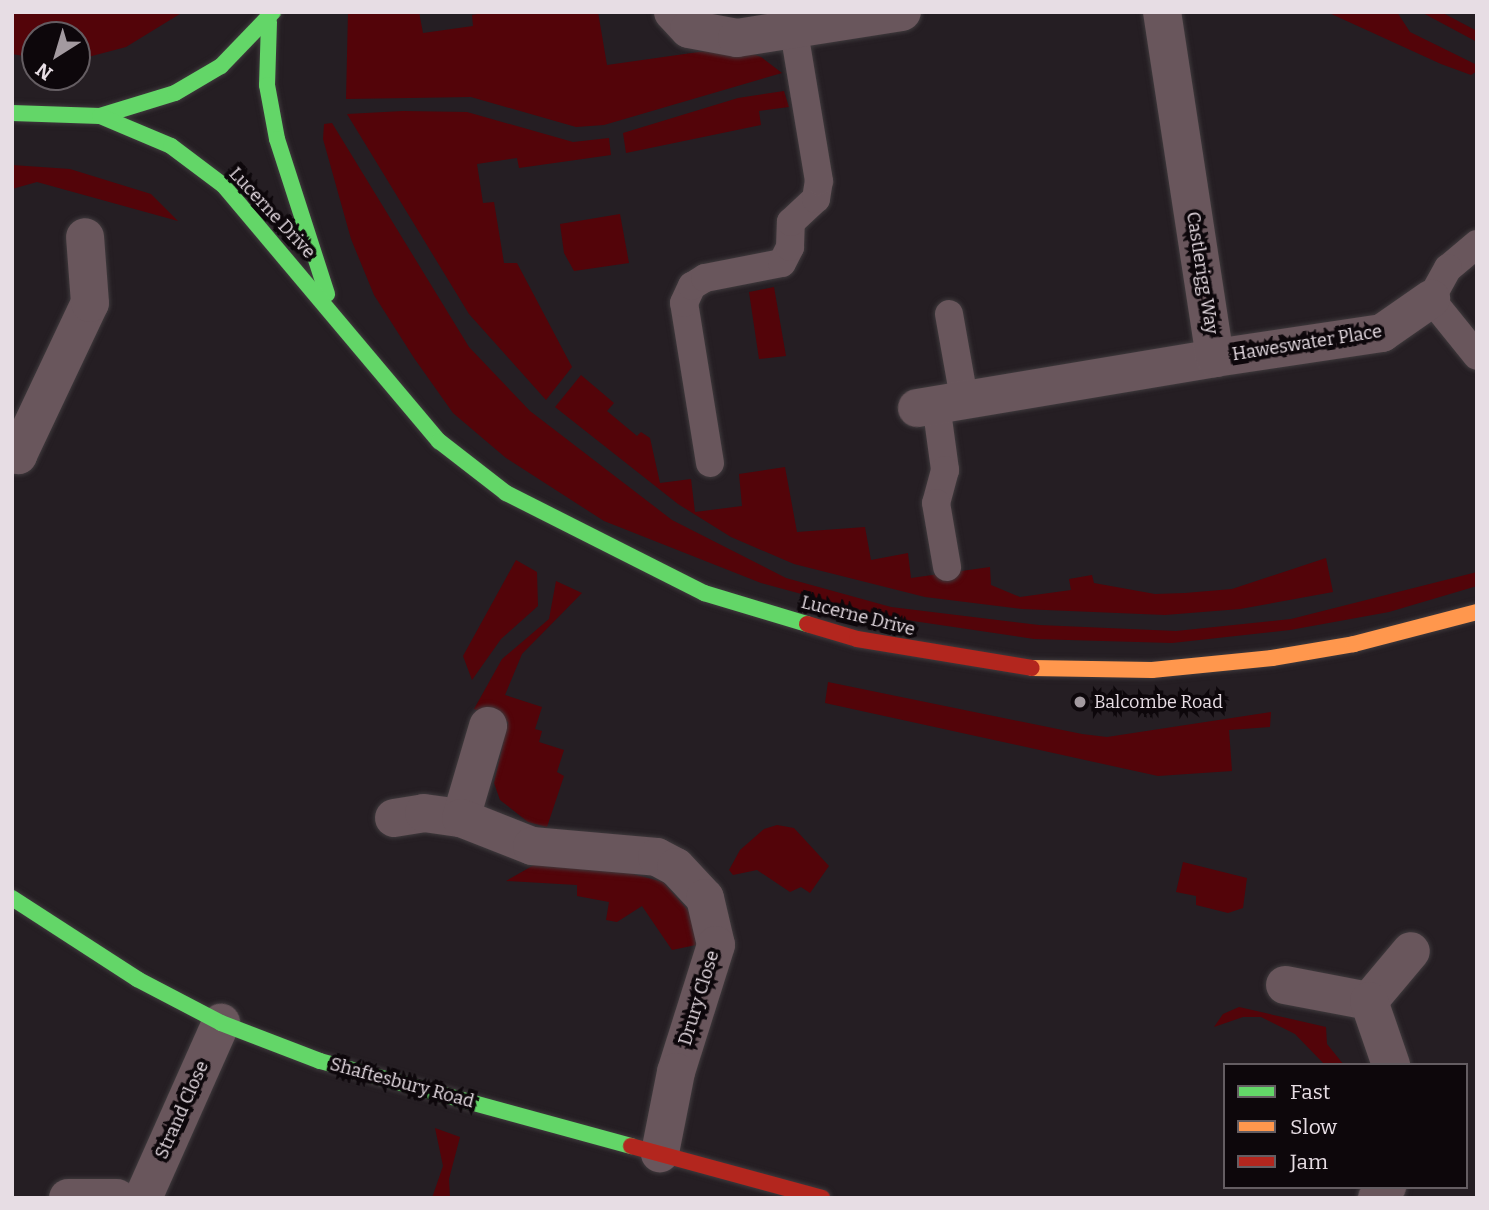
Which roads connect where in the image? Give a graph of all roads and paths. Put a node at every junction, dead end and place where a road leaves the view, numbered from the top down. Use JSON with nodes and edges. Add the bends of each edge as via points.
{"nodes":[{"id":1,"x":673,"y":12,"type":"edge"},
{"id":2,"x":902,"y":12,"type":"edge"},
{"id":3,"x":1162,"y":12,"type":"edge"},
{"id":4,"x":271,"y":17,"type":"edge"},
{"id":5,"x":794,"y":31,"type":"junction"},
{"id":6,"x":12,"y":113,"type":"edge"},
{"id":7,"x":100,"y":116,"type":"junction"},
{"id":8,"x":85,"y":237,"type":"dead end"},
{"id":9,"x":1477,"y":244,"type":"edge"},
{"id":10,"x":1430,"y":299,"type":"junction"},
{"id":11,"x":332,"y":308,"type":"junction"},
{"id":12,"x":948,"y":314,"type":"dead end"},
{"id":13,"x":1477,"y":356,"type":"edge"},
{"id":14,"x":1215,"y":358,"type":"junction"},
{"id":15,"x":939,"y":403,"type":"junction"},
{"id":16,"x":14,"y":458,"type":"edge"},
{"id":17,"x":710,"y":463,"type":"dead end"},
{"id":18,"x":947,"y":566,"type":"dead end"},
{"id":19,"x":1477,"y":612,"type":"edge"},
{"id":20,"x":488,"y":726,"type":"dead end"},
{"id":21,"x":394,"y":818,"type":"dead end"},
{"id":22,"x":461,"y":818,"type":"junction"},
{"id":23,"x":12,"y":898,"type":"edge"},
{"id":24,"x":1411,"y":951,"type":"dead end"},
{"id":25,"x":1285,"y":985,"type":"dead end"},
{"id":26,"x":1369,"y":1001,"type":"junction"},
{"id":27,"x":221,"y":1023,"type":"junction"},
{"id":28,"x":1390,"y":1063,"type":"edge"},
{"id":29,"x":660,"y":1153,"type":"junction"},
{"id":30,"x":68,"y":1198,"type":"edge"},
{"id":31,"x":117,"y":1198,"type":"edge"},
{"id":32,"x":143,"y":1198,"type":"edge"},
{"id":33,"x":822,"y":1198,"type":"edge"}],
"edges":[{"from":1,"to":5,"type":"street","via":[[689,29],[704,33],[737,38]]},
{"from":2,"to":5,"type":"street"},
{"from":3,"to":14,"type":"street","name":"Castlerigg Way"},
{"from":4,"to":7,"type":"street","via":[[220,66],[176,93]]},
{"from":4,"to":11,"type":"street","name":"Lucerne Drive","via":[[267,85],[277,139]]},
{"from":5,"to":17,"type":"lane","via":[[819,181],[816,199],[791,222],[790,247],[782,263],[705,278],[692,286],[684,303]]},
{"from":6,"to":7,"type":"street"},
{"from":7,"to":11,"type":"street","name":"Lucerne Drive","via":[[172,146],[224,186]]},
{"from":8,"to":16,"type":"street","via":[[90,303]]},
{"from":9,"to":10,"type":"lane","via":[[1440,278]]},
{"from":10,"to":13,"type":"lane"},
{"from":10,"to":14,"type":"street","name":"Haweswater Place","via":[[1382,333]]},
{"from":11,"to":19,"type":"street","name":"Lucerne Drive","via":[[374,368],[439,441],[506,493],[704,593],[857,639],[1007,667],[1152,670],[1354,644]]},
{"from":12,"to":15,"type":"lane"},
{"from":14,"to":15,"type":"street","name":"Castlerigg Way"},
{"from":15,"to":18,"type":"lane","via":[[945,470],[936,503]]},
{"from":20,"to":22,"type":"street"},
{"from":21,"to":22,"type":"street","name":"Drury Close","via":[[424,813]]},
{"from":22,"to":29,"type":"street","name":"Drury Close","via":[[532,846],[657,857],[676,867],[705,898],[716,945],[676,1072]]},
{"from":23,"to":27,"type":"street","name":"Shaftesbury Road","via":[[137,979]]},
{"from":24,"to":26,"type":"street"},
{"from":25,"to":26,"type":"street"},
{"from":26,"to":28,"type":"street"},
{"from":27,"to":29,"type":"street","name":"Shaftesbury Road","via":[[320,1061]]},
{"from":27,"to":32,"type":"street","name":"Strand Close"},
{"from":29,"to":33,"type":"street","name":"Shaftesbury Road"},
{"from":30,"to":31,"type":"street"}]}
